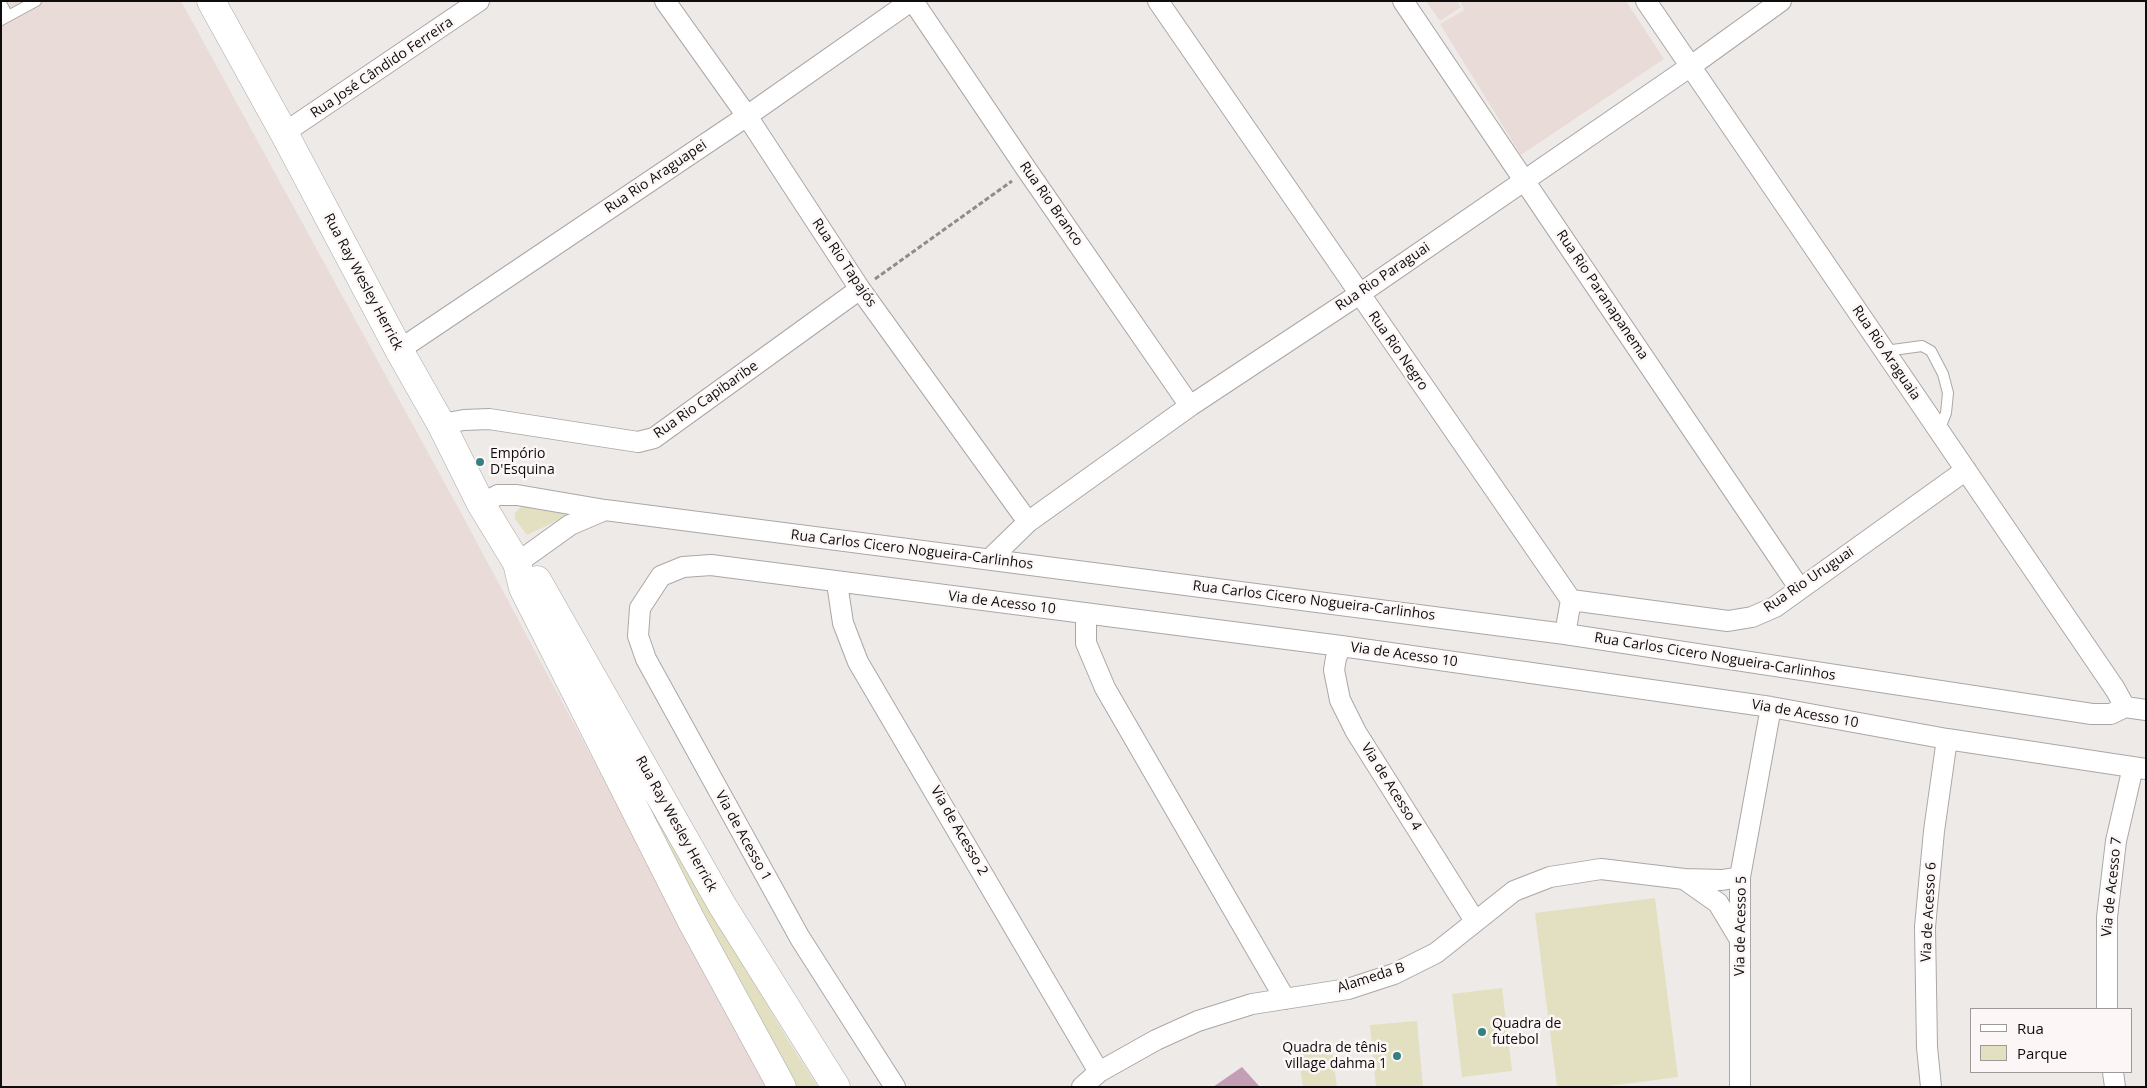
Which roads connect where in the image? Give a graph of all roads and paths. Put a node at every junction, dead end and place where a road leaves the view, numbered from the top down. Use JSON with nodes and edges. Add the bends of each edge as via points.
{"nodes":[{"id":1,"x":36,"y":1,"type":"edge"},
{"id":2,"x":210,"y":1,"type":"edge"},
{"id":3,"x":479,"y":1,"type":"edge"},
{"id":4,"x":665,"y":1,"type":"edge"},
{"id":5,"x":912,"y":1,"type":"edge"},
{"id":6,"x":1158,"y":1,"type":"edge"},
{"id":7,"x":1403,"y":1,"type":"edge"},
{"id":8,"x":1646,"y":1,"type":"edge"},
{"id":9,"x":1781,"y":1,"type":"edge"},
{"id":10,"x":1,"y":3,"type":"edge"},
{"id":11,"x":5,"y":18,"type":"edge"},
{"id":12,"x":1691,"y":66,"type":"junction"},
{"id":13,"x":747,"y":116,"type":"junction"},
{"id":14,"x":284,"y":133,"type":"junction"},
{"id":15,"x":1027,"y":170,"type":"junction"},
{"id":16,"x":1525,"y":180,"type":"junction"},
{"id":17,"x":860,"y":289,"type":"junction"},
{"id":18,"x":1358,"y":294,"type":"junction"},
{"id":19,"x":399,"y":350,"type":"junction"},
{"id":20,"x":1884,"y":351,"type":"junction"},
{"id":21,"x":1190,"y":406,"type":"junction"},
{"id":22,"x":441,"y":424,"type":"junction"},
{"id":23,"x":1940,"y":431,"type":"junction"},
{"id":24,"x":1966,"y":470,"type":"junction"},
{"id":25,"x":481,"y":504,"type":"junction"},
{"id":26,"x":605,"y":510,"type":"junction"},
{"id":27,"x":1028,"y":522,"type":"junction"},
{"id":28,"x":990,"y":559,"type":"junction"},
{"id":29,"x":517,"y":562,"type":"junction"},
{"id":30,"x":661,"y":576,"type":"joint"},
{"id":31,"x":837,"y":583,"type":"junction"},
{"id":32,"x":1800,"y":589,"type":"junction"},
{"id":33,"x":1571,"y":600,"type":"junction"},
{"id":34,"x":1086,"y":613,"type":"junction"},
{"id":35,"x":1565,"y":634,"type":"junction"},
{"id":36,"x":1341,"y":646,"type":"junction"},
{"id":37,"x":2125,"y":707,"type":"junction"},
{"id":38,"x":1772,"y":708,"type":"junction"},
{"id":39,"x":2146,"y":710,"type":"edge"},
{"id":40,"x":1947,"y":739,"type":"junction"},
{"id":41,"x":2139,"y":768,"type":"edge"},
{"id":42,"x":1740,"y":877,"type":"junction"},
{"id":43,"x":1684,"y":879,"type":"junction"},
{"id":44,"x":1475,"y":920,"type":"junction"},
{"id":45,"x":1741,"y":942,"type":"junction"},
{"id":46,"x":1285,"y":998,"type":"junction"},
{"id":47,"x":2107,"y":1008,"type":"edge"},
{"id":48,"x":1099,"y":1072,"type":"junction"},
{"id":49,"x":2113,"y":1073,"type":"edge"},
{"id":50,"x":782,"y":1087,"type":"edge"},
{"id":51,"x":836,"y":1087,"type":"edge"},
{"id":52,"x":895,"y":1087,"type":"edge"},
{"id":53,"x":1082,"y":1087,"type":"edge"},
{"id":54,"x":1740,"y":1087,"type":"edge"},
{"id":55,"x":1931,"y":1087,"type":"edge"},
{"id":56,"x":2115,"y":1087,"type":"edge"}],
"edges":[{"from":1,"to":11,"type":"lane"},
{"from":2,"to":14,"type":"street","name":"Rua Ray Wesley Herrick"},
{"from":3,"to":14,"type":"street","name":"Rua José Cândido Ferreira"},
{"from":4,"to":13,"type":"street","name":"Rua Rio Tapajós"},
{"from":5,"to":13,"type":"street","name":"Rua Rio Araguapei"},
{"from":5,"to":15,"type":"street","name":"Rua Rio Branco"},
{"from":6,"to":18,"type":"street","name":"Rua Rio Negro"},
{"from":7,"to":16,"type":"street","name":"Rua Rio Paranapanema"},
{"from":8,"to":12,"type":"street","name":"Rua Rio Araguaia"},
{"from":9,"to":12,"type":"street","name":"Rua Rio Paraguai"},
{"from":10,"to":11,"type":"lane"},
{"from":12,"to":16,"type":"street","name":"Rua Rio Paraguai"},
{"from":12,"to":20,"type":"street","name":"Rua Rio Araguaia"},
{"from":13,"to":17,"type":"street","name":"Rua Rio Tapajós"},
{"from":13,"to":19,"type":"street","name":"Rua Rio Araguapei"},
{"from":14,"to":19,"type":"street","name":"Rua Ray Wesley Herrick"},
{"from":15,"to":17,"type":"path"},
{"from":15,"to":21,"type":"street","name":"Rua Rio Branco"},
{"from":16,"to":18,"type":"street","name":"Rua Rio Paraguai"},
{"from":16,"to":32,"type":"street","name":"Rua Rio Paranapanema"},
{"from":17,"to":22,"type":"street","name":"Rua Rio Capibaribe","via":[[654,438],[632,441],[488,419]]},
{"from":17,"to":27,"type":"street","name":"Rua Rio Tapajós"},
{"from":18,"to":21,"type":"street","name":"Rua Rio Paraguai"},
{"from":18,"to":33,"type":"street","name":"Rua Rio Negro"},
{"from":19,"to":22,"type":"street","name":"Rua Ray Wesley Herrick"},
{"from":20,"to":23,"type":"street","name":"Rua Rio Araguaia"},
{"from":20,"to":23,"type":"lane","via":[[1922,346],[1931,351],[1943,374],[1948,394]]},
{"from":21,"to":27,"type":"street","name":"Rua Rio Paraguai"},
{"from":22,"to":25,"type":"street","name":"Rua Ray Wesley Herrick"},
{"from":23,"to":24,"type":"street","name":"Rua Rio Araguaia"},
{"from":24,"to":32,"type":"street","name":"Rua Rio Uruguai"},
{"from":24,"to":37,"type":"street","name":"Rua Rio Araguaia"},
{"from":25,"to":26,"type":"street","name":"Rua Carlos Cicero Nogueira-Carlinhos","via":[[498,495],[517,495]]},
{"from":25,"to":29,"type":"street","name":"Rua Ray Wesley Herrick"},
{"from":26,"to":28,"type":"street","name":"Rua Carlos Cicero Nogueira-Carlinhos"},
{"from":26,"to":29,"type":"street","via":[[570,525]]},
{"from":27,"to":28,"type":"street","name":"Rua Rio Paraguai"},
{"from":28,"to":35,"type":"street","name":"Rua Carlos Cicero Nogueira-Carlinhos"},
{"from":29,"to":50,"type":"street","name":"Rua Ray Wesley Herrick","via":[[523,588],[691,920]]},
{"from":29,"to":51,"type":"street","name":"Rua Ray Wesley Herrick","via":[[541,584],[722,905]]},
{"from":30,"to":31,"type":"street","name":"Via de Acesso 10","via":[[683,567],[711,565]]},
{"from":30,"to":52,"type":"street","name":"Via de Acesso 1","via":[[640,608],[638,636],[646,659],[800,938]]},
{"from":31,"to":34,"type":"street","name":"Via de Acesso 10"},
{"from":31,"to":48,"type":"street","name":"Via de Acesso 2","via":[[843,623],[858,662]]},
{"from":32,"to":33,"type":"street","name":"Rua Rio Uruguai","via":[[1768,610],[1752,617],[1728,621]]},
{"from":33,"to":35,"type":"street"},
{"from":34,"to":36,"type":"street","name":"Via de Acesso 10"},
{"from":34,"to":46,"type":"street","via":[[1086,644],[1105,688]]},
{"from":35,"to":37,"type":"street","name":"Rua Carlos Cicero Nogueira-Carlinhos","via":[[2092,714],[2111,714]]},
{"from":36,"to":38,"type":"street","name":"Via de Acesso 10"},
{"from":36,"to":44,"type":"street","name":"Via de Acesso 4","via":[[1334,670],[1340,700],[1356,732]]},
{"from":37,"to":39,"type":"street","name":"Rua Carlos Cicero Nogueira-Carlinhos"},
{"from":38,"to":40,"type":"street","name":"Via de Acesso 10"},
{"from":38,"to":42,"type":"street","name":"Via de Acesso 5"},
{"from":40,"to":41,"type":"street","name":"Via de Acesso 10"},
{"from":40,"to":55,"type":"street","name":"Via de Acesso 6","via":[[1925,927]]},
{"from":41,"to":47,"type":"street","name":"Via de Acesso 7","via":[[2116,840],[2107,917]]},
{"from":42,"to":43,"type":"street","name":"Alameda B"},
{"from":42,"to":45,"type":"street","name":"Via de Acesso 5"},
{"from":43,"to":44,"type":"street","name":"Alameda B","via":[[1601,869],[1550,877],[1514,892]]},
{"from":43,"to":45,"type":"street","name":"Alameda B","via":[[1718,903]]},
{"from":44,"to":46,"type":"street","name":"Alameda B","via":[[1436,953],[1394,974],[1348,989]]},
{"from":45,"to":54,"type":"street","name":"Via de Acesso 5"},
{"from":46,"to":48,"type":"street","name":"Alameda B","via":[[1198,1020]]},
{"from":48,"to":53,"type":"street","name":"Alameda B"},
{"from":49,"to":56,"type":"street"}]}
